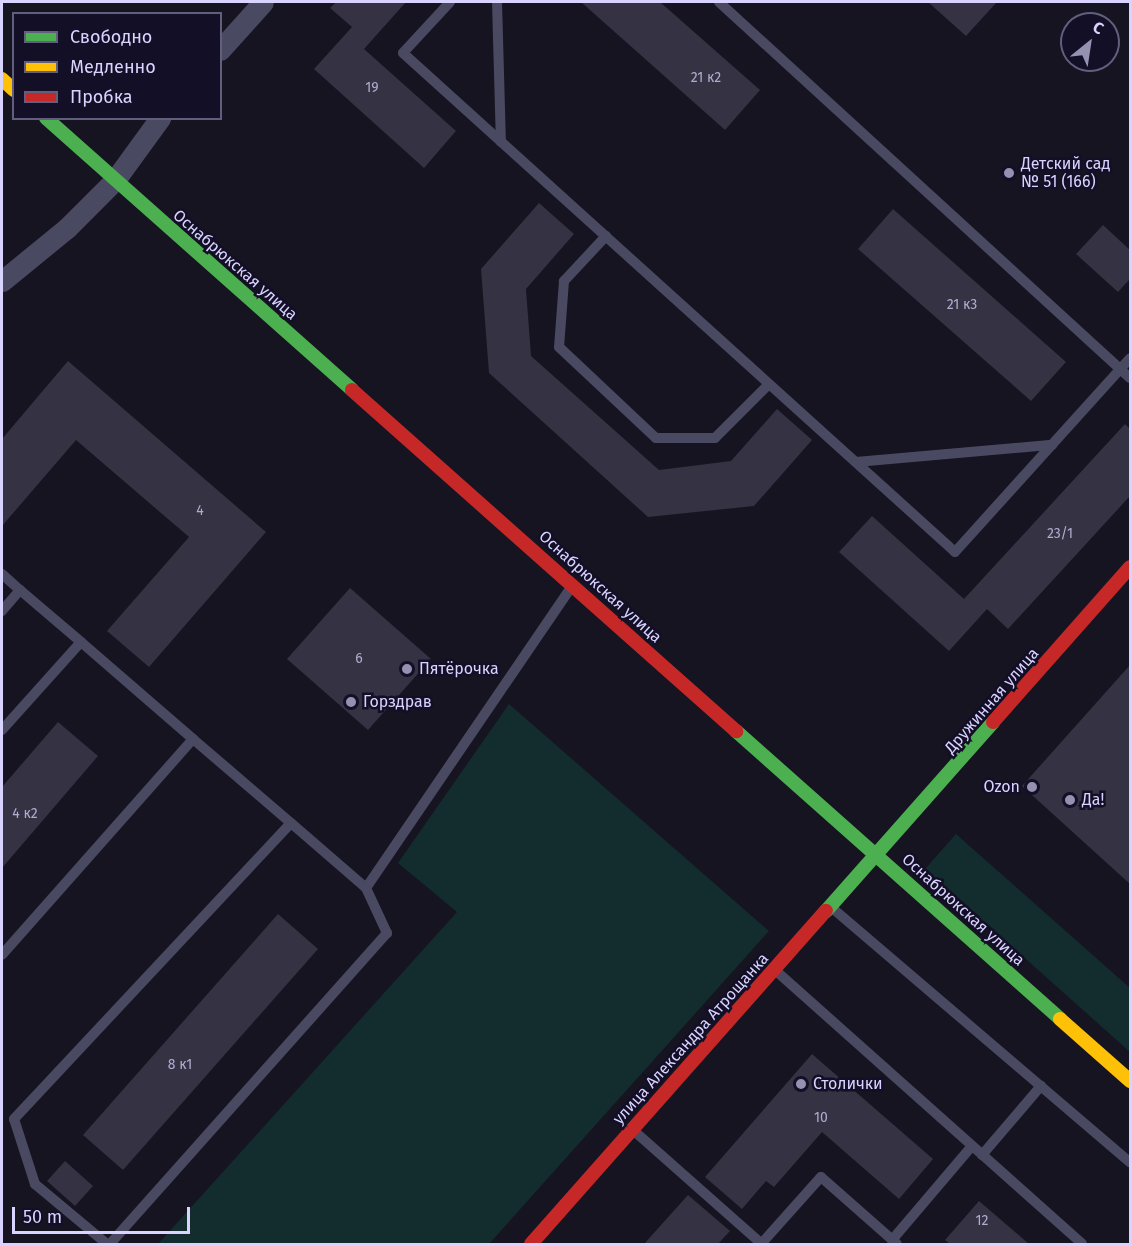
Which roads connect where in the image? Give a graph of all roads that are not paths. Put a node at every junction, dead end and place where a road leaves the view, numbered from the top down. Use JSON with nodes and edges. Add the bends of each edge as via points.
{"nodes":[{"id":1,"x":262,"y":2,"type":"edge"},
{"id":2,"x":450,"y":2,"type":"edge"},
{"id":3,"x":497,"y":2,"type":"edge"},
{"id":4,"x":719,"y":2,"type":"edge"},
{"id":5,"x":222,"y":48,"type":"edge"},
{"id":6,"x":48,"y":120,"type":"edge"},
{"id":7,"x":159,"y":120,"type":"edge"},
{"id":8,"x":501,"y":142,"type":"junction"},
{"id":9,"x":115,"y":180,"type":"junction"},
{"id":10,"x":606,"y":236,"type":"junction"},
{"id":11,"x":2,"y":281,"type":"edge"},
{"id":12,"x":1131,"y":358,"type":"edge"},
{"id":13,"x":1121,"y":369,"type":"junction"},
{"id":14,"x":1131,"y":378,"type":"edge"},
{"id":15,"x":769,"y":384,"type":"junction"},
{"id":16,"x":1052,"y":445,"type":"junction"},
{"id":17,"x":856,"y":462,"type":"junction"},
{"id":18,"x":1131,"y":567,"type":"edge"},
{"id":19,"x":2,"y":574,"type":"edge"},
{"id":20,"x":573,"y":585,"type":"junction"},
{"id":21,"x":20,"y":590,"type":"junction"},
{"id":22,"x":2,"y":611,"type":"edge"},
{"id":23,"x":81,"y":642,"type":"junction"},
{"id":24,"x":2,"y":730,"type":"edge"},
{"id":25,"x":193,"y":739,"type":"junction"},
{"id":26,"x":291,"y":823,"type":"junction"},
{"id":27,"x":878,"y":856,"type":"junction"},
{"id":28,"x":366,"y":888,"type":"junction"},
{"id":29,"x":831,"y":907,"type":"junction"},
{"id":30,"x":2,"y":955,"type":"edge"},
{"id":31,"x":775,"y":969,"type":"junction"},
{"id":32,"x":1131,"y":1081,"type":"edge"},
{"id":33,"x":1041,"y":1086,"type":"junction"},
{"id":34,"x":633,"y":1130,"type":"junction"},
{"id":35,"x":972,"y":1146,"type":"junction"},
{"id":36,"x":982,"y":1155,"type":"junction"},
{"id":37,"x":1131,"y":1162,"type":"edge"},
{"id":38,"x":894,"y":1242,"type":"edge"},
{"id":39,"x":762,"y":1244,"type":"edge"},
{"id":40,"x":108,"y":1245,"type":"edge"},
{"id":41,"x":531,"y":1245,"type":"edge"},
{"id":42,"x":1082,"y":1245,"type":"edge"}],
"edges":[{"from":1,"to":5,"type":"street"},
{"from":2,"to":8,"type":"lane","via":[[403,53]]},
{"from":3,"to":8,"type":"lane"},
{"from":4,"to":13,"type":"lane"},
{"from":6,"to":9,"type":"street","name":"Оснабрюкская улица"},
{"from":7,"to":9,"type":"street"},
{"from":8,"to":10,"type":"lane"},
{"from":9,"to":11,"type":"street","via":[[67,228]]},
{"from":9,"to":20,"type":"street","name":"Оснабрюкская улица"},
{"from":10,"to":15,"type":"lane"},
{"from":10,"to":15,"type":"lane","via":[[564,281],[559,347],[656,438],[715,438]]},
{"from":12,"to":13,"type":"lane"},
{"from":13,"to":14,"type":"lane"},
{"from":13,"to":16,"type":"lane"},
{"from":15,"to":17,"type":"lane"},
{"from":16,"to":17,"type":"lane"},
{"from":16,"to":17,"type":"lane","via":[[955,552]]},
{"from":18,"to":27,"type":"street","name":"Дружинная улица"},
{"from":19,"to":21,"type":"lane"},
{"from":20,"to":27,"type":"street","name":"Оснабрюкская улица"},
{"from":20,"to":28,"type":"lane"},
{"from":21,"to":22,"type":"lane"},
{"from":21,"to":23,"type":"lane"},
{"from":23,"to":24,"type":"lane"},
{"from":23,"to":25,"type":"lane"},
{"from":25,"to":26,"type":"lane"},
{"from":25,"to":30,"type":"lane"},
{"from":26,"to":28,"type":"lane"},
{"from":26,"to":40,"type":"lane","via":[[14,1119],[35,1184]]},
{"from":27,"to":29,"type":"street","name":"улица Александра Атрощанка"},
{"from":27,"to":32,"type":"street","name":"Оснабрюкская улица"},
{"from":28,"to":40,"type":"lane","via":[[387,933]]},
{"from":29,"to":31,"type":"street","name":"улица Александра Атрощанка"},
{"from":29,"to":33,"type":"lane"},
{"from":31,"to":34,"type":"street","name":"улица Александра Атрощанка"},
{"from":31,"to":35,"type":"lane"},
{"from":33,"to":36,"type":"lane"},
{"from":33,"to":37,"type":"lane"},
{"from":34,"to":39,"type":"lane"},
{"from":34,"to":41,"type":"street","name":"улица Александра Атрощанка"},
{"from":35,"to":36,"type":"lane"},
{"from":35,"to":38,"type":"lane"},
{"from":36,"to":42,"type":"lane"},
{"from":38,"to":39,"type":"lane","via":[[821,1177]]}]}
